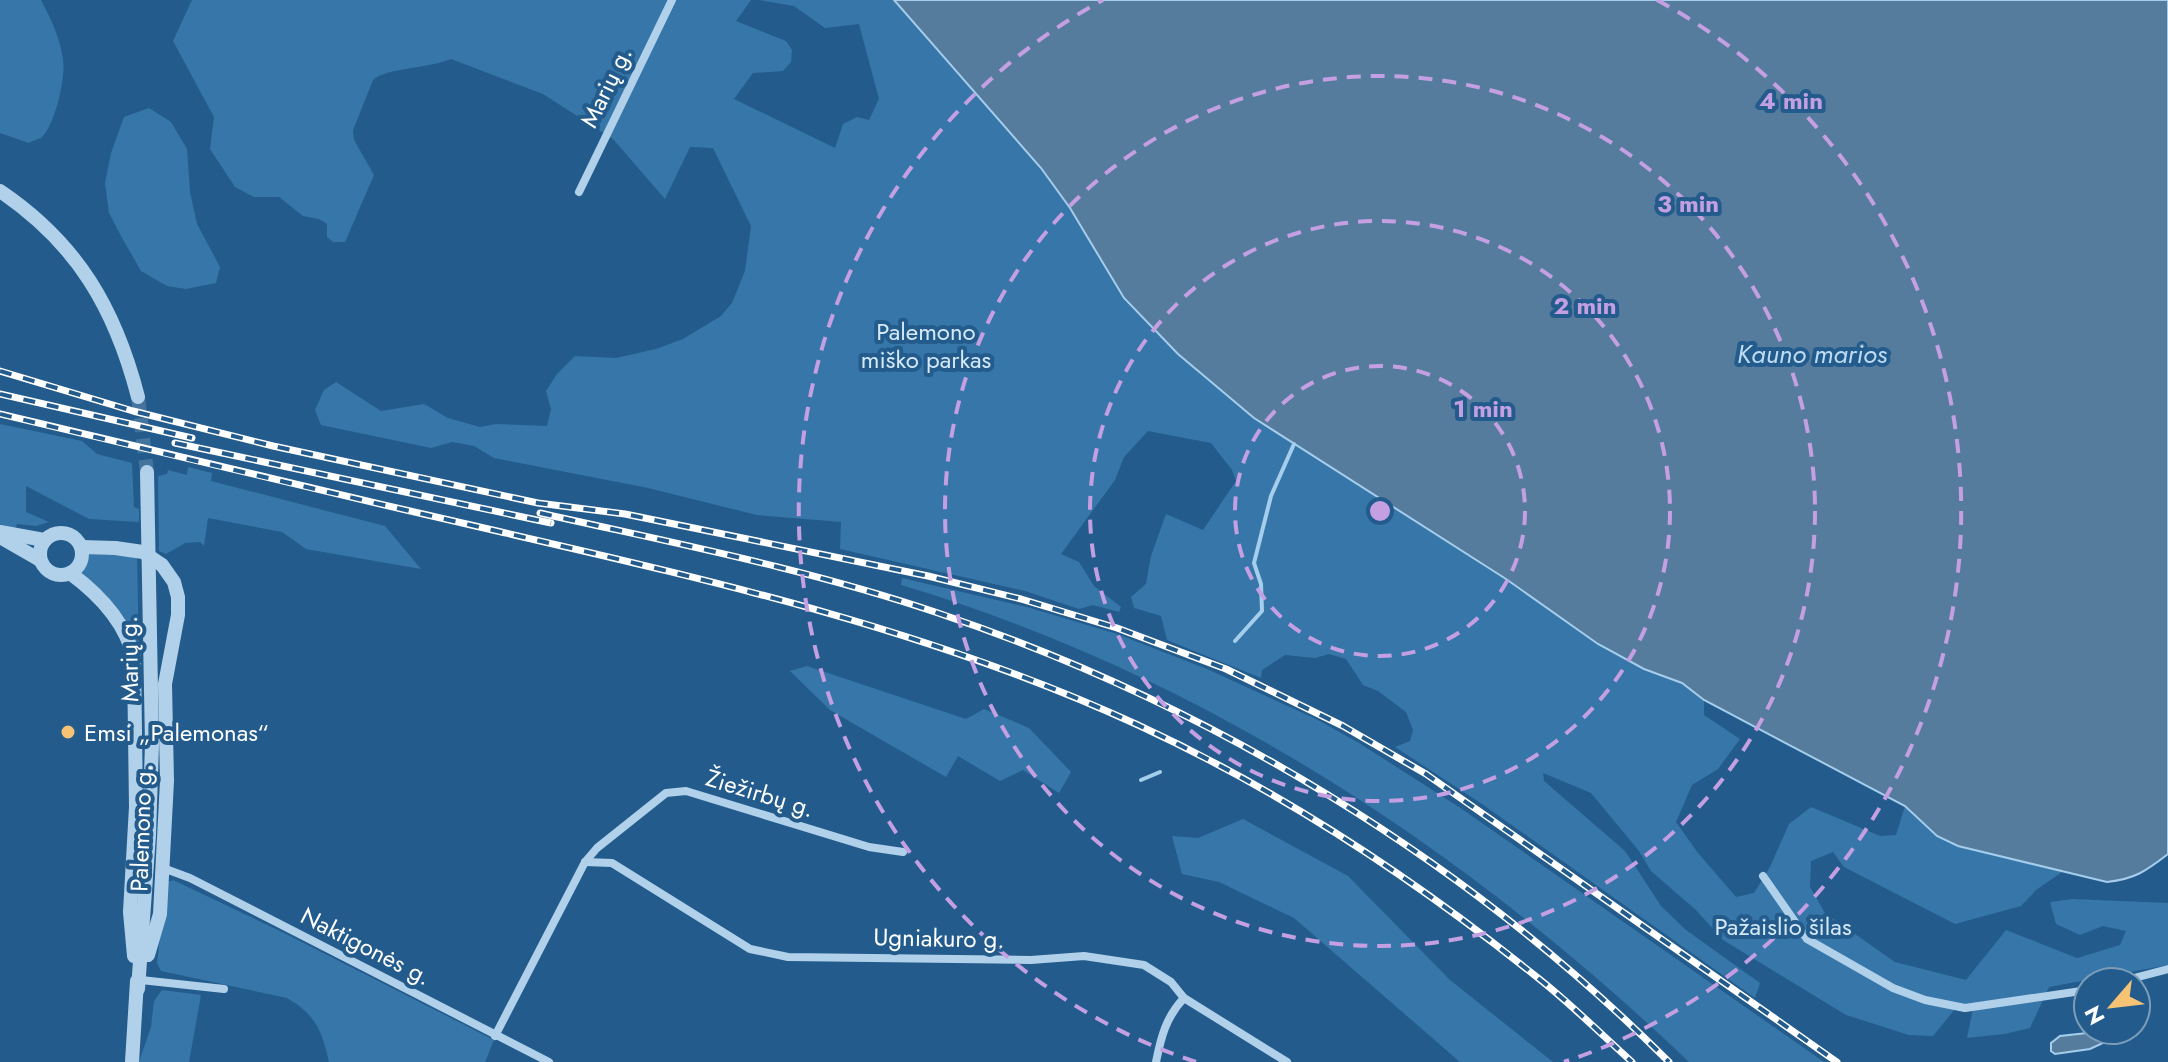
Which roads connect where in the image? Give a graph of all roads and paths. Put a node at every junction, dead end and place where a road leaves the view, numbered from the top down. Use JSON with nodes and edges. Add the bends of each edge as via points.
{"nodes":[{"id":1,"x":672,"y":0,"type":"edge"},
{"id":2,"x":0,"y":191,"type":"edge"},
{"id":3,"x":579,"y":192,"type":"dead end"},
{"id":4,"x":138,"y":397,"type":"tunnel mouth"},
{"id":5,"x":147,"y":472,"type":"tunnel mouth"},
{"id":6,"x":0,"y":535,"type":"edge"},
{"id":7,"x":44,"y":540,"type":"junction"},
{"id":8,"x":81,"y":547,"type":"junction"},
{"id":9,"x":40,"y":560,"type":"junction"},
{"id":10,"x":70,"y":573,"type":"junction"},
{"id":11,"x":903,"y":852,"type":"dead end"},
{"id":12,"x":585,"y":862,"type":"junction"},
{"id":13,"x":163,"y":868,"type":"junction"},
{"id":14,"x":1763,"y":876,"type":"dead end"},
{"id":15,"x":139,"y":984,"type":"junction"},
{"id":16,"x":224,"y":989,"type":"dead end"},
{"id":17,"x":2072,"y":992,"type":"edge"},
{"id":18,"x":1184,"y":998,"type":"junction"},
{"id":19,"x":495,"y":1036,"type":"junction"},
{"id":20,"x":132,"y":1062,"type":"edge"},
{"id":21,"x":549,"y":1062,"type":"edge"},
{"id":22,"x":1156,"y":1062,"type":"edge"},
{"id":23,"x":1287,"y":1062,"type":"edge"}],
"edges":[{"from":1,"to":3,"type":"street","name":"Marių g."},
{"from":2,"to":4,"type":"street","via":[[57,236],[83,269],[119,336]]},
{"from":5,"to":15,"type":"street","name":"Marių g.","via":[[152,744]]},
{"from":6,"to":7,"type":"street","name":"Palemono g."},
{"from":6,"to":9,"type":"street","name":"Palemono g."},
{"from":7,"to":8,"type":"street","name":"Palemono g.","via":[[64,533]]},
{"from":7,"to":9,"type":"street"},
{"from":8,"to":10,"type":"street","via":[[81,562]]},
{"from":8,"to":13,"type":"street","name":"Palemono g.","bridge":true,"via":[[143,552],[174,582],[178,606],[165,684]]},
{"from":9,"to":10,"type":"street","name":"Palemono g.","via":[[49,571]]},
{"from":10,"to":15,"type":"street","name":"Palemono g.","via":[[118,619],[134,659],[136,807],[130,912]]},
{"from":11,"to":12,"type":"street","name":"Žiežirbų g.","via":[[674,791]]},
{"from":12,"to":18,"type":"street","name":"Ugniakuro g.","via":[[612,863],[750,949],[767,954],[1031,960],[1084,956],[1144,965],[1171,982]]},
{"from":12,"to":19,"type":"street","name":"Žiežirbų g."},
{"from":13,"to":15,"type":"street","name":"Palemono g.","via":[[160,914]]},
{"from":13,"to":19,"type":"street","name":"Naktigonės g."},
{"from":14,"to":17,"type":"street","via":[[1807,939],[1893,988],[1965,1008]]},
{"from":15,"to":16,"type":"street"},
{"from":15,"to":20,"type":"street","name":"Palemono g."},
{"from":18,"to":22,"type":"street","via":[[1163,1028]]},
{"from":18,"to":23,"type":"street","name":"Ugniakuro g."},
{"from":19,"to":21,"type":"street","name":"Naktigonės g."}]}
